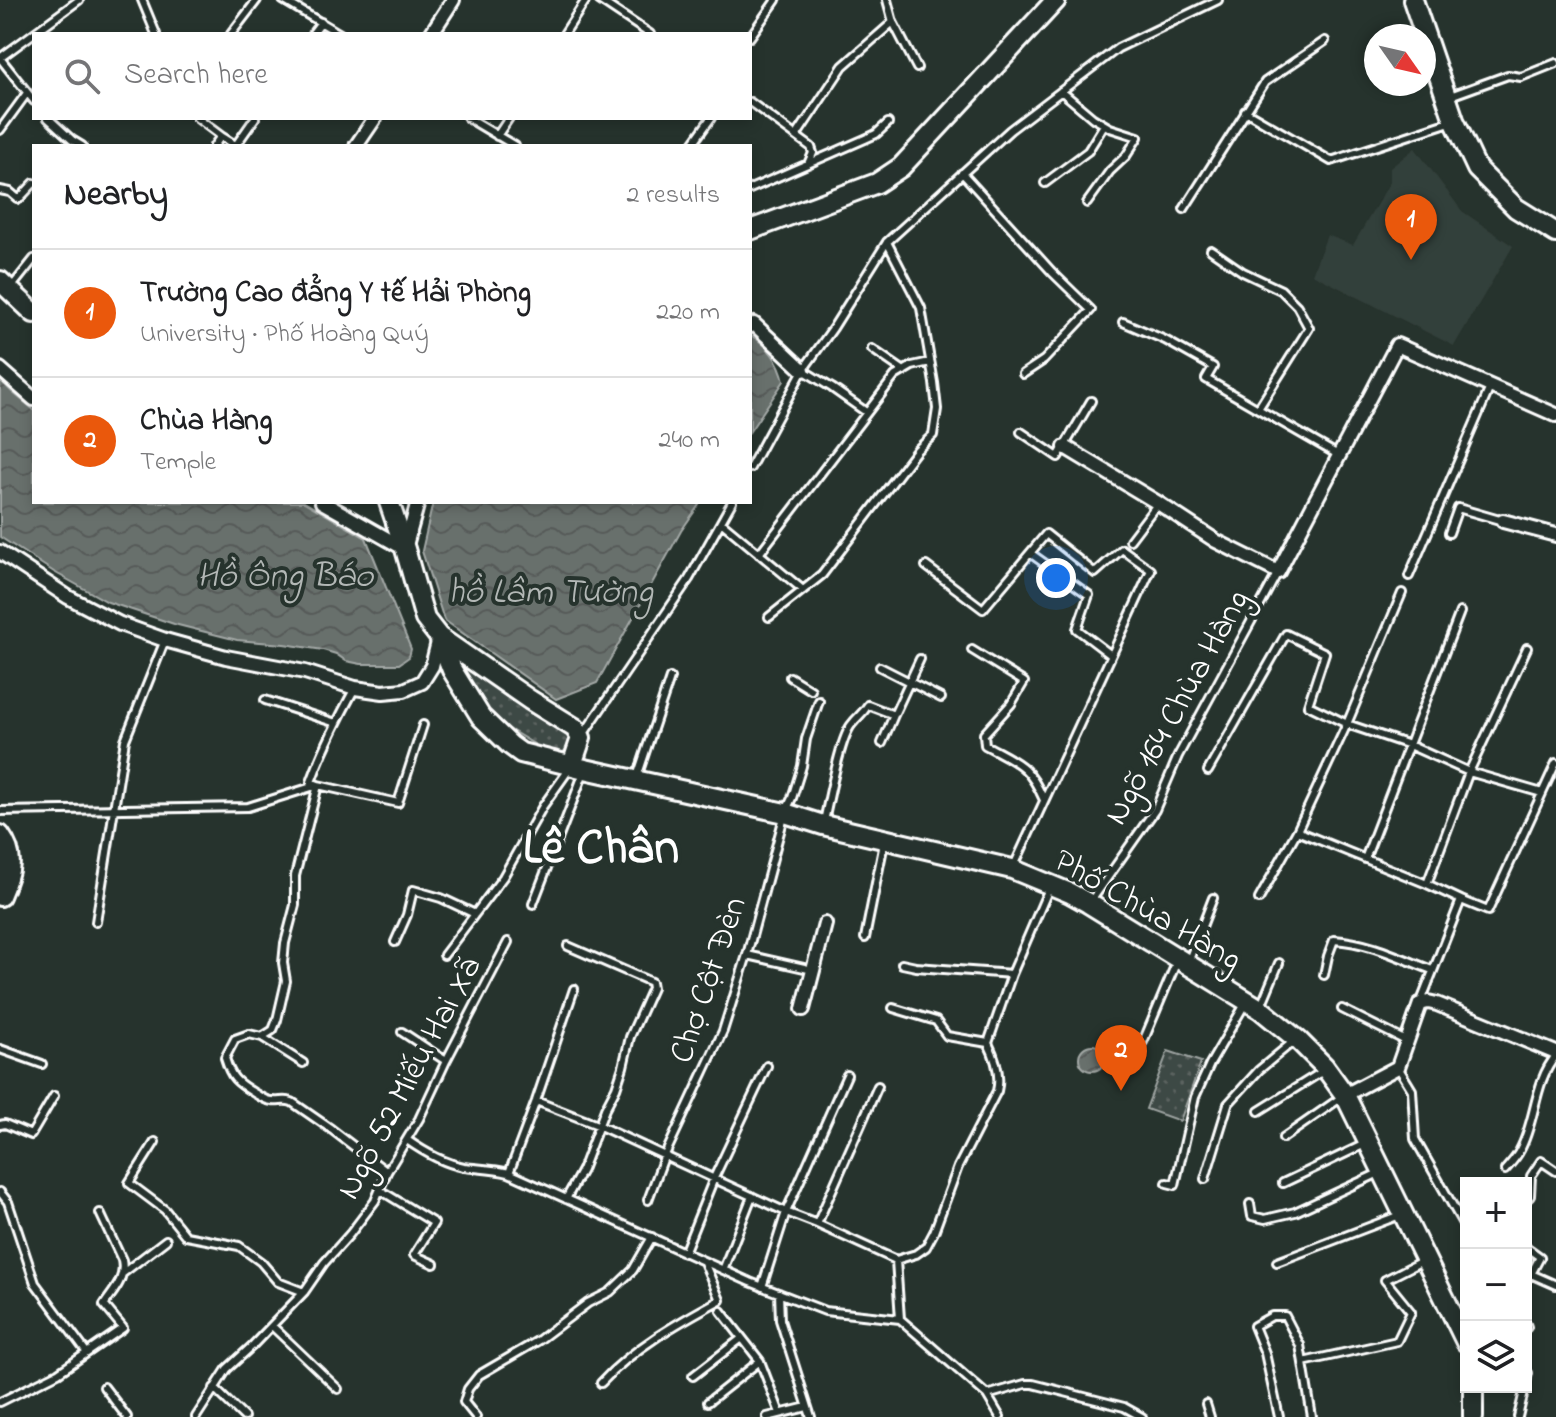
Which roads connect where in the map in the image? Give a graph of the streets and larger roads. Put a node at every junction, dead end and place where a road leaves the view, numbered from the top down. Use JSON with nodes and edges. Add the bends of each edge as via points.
{"nodes":[{"id":1,"x":453,"y":0,"type":"edge"},
{"id":2,"x":1056,"y":0,"type":"edge"},
{"id":3,"x":1413,"y":0,"type":"edge"},
{"id":4,"x":432,"y":32,"type":"edge"},
{"id":5,"x":374,"y":120,"type":"edge"},
{"id":6,"x":357,"y":144,"type":"edge"},
{"id":7,"x":752,"y":229,"type":"edge"},
{"id":8,"x":1556,"y":233,"type":"edge"},
{"id":9,"x":5,"y":286,"type":"edge"},
{"id":10,"x":32,"y":311,"type":"edge"},
{"id":11,"x":752,"y":325,"type":"edge"},
{"id":12,"x":0,"y":369,"type":"edge"},
{"id":13,"x":803,"y":370,"type":"road end"},
{"id":14,"x":32,"y":397,"type":"edge"},
{"id":15,"x":1556,"y":415,"type":"edge"},
{"id":16,"x":1065,"y":447,"type":"road end"},
{"id":17,"x":326,"y":504,"type":"edge"},
{"id":18,"x":390,"y":504,"type":"edge"},
{"id":19,"x":417,"y":504,"type":"edge"},
{"id":20,"x":1503,"y":521,"type":"road end"},
{"id":21,"x":1556,"y":535,"type":"edge"},
{"id":22,"x":405,"y":549,"type":"junction"},
{"id":23,"x":0,"y":552,"type":"edge"},
{"id":24,"x":439,"y":637,"type":"junction"},
{"id":25,"x":578,"y":767,"type":"junction"},
{"id":26,"x":0,"y":835,"type":"edge"},
{"id":27,"x":0,"y":896,"type":"edge"},
{"id":28,"x":825,"y":924,"type":"dead end"},
{"id":29,"x":803,"y":1009,"type":"dead end"},
{"id":30,"x":1556,"y":1054,"type":"edge"},
{"id":31,"x":1345,"y":1095,"type":"junction"},
{"id":32,"x":1460,"y":1330,"type":"edge"},
{"id":33,"x":1473,"y":1393,"type":"edge"},
{"id":34,"x":1473,"y":1417,"type":"edge"}],
"edges":[{"from":1,"to":4,"type":"street"},
{"from":2,"to":7,"type":"street","via":[[901,167],[877,183]]},
{"from":3,"to":8,"type":"street","via":[[1445,97],[1477,169],[1516,208]]},
{"from":5,"to":6,"type":"street"},
{"from":9,"to":10,"type":"street"},
{"from":11,"to":13,"type":"street"},
{"from":12,"to":14,"type":"street"},
{"from":15,"to":16,"type":"street","via":[[1397,345],[1278,572],[1216,541]]},
{"from":17,"to":22,"type":"street"},
{"from":18,"to":22,"type":"street","name":"Phố Chùa Hàng"},
{"from":19,"to":22,"type":"street"},
{"from":20,"to":21,"type":"street"},
{"from":22,"to":24,"type":"street","name":"Phố Chùa Hàng","via":[[425,619]]},
{"from":23,"to":24,"type":"street","via":[[120,624],[355,688],[383,692],[422,682]]},
{"from":24,"to":25,"type":"street","name":"Phố Chùa Hàng","via":[[452,670],[481,717],[500,736],[521,753]]},
{"from":24,"to":25,"type":"street","name":"Phố Chùa Hàng","via":[[575,728],[581,738]]},
{"from":25,"to":31,"type":"street","name":"Phố Chùa Hàng","via":[[1012,869],[1070,893],[1253,1005],[1296,1038]]},
{"from":26,"to":27,"type":"street","via":[[9,848],[9,876]]},
{"from":28,"to":29,"type":"street"},
{"from":30,"to":31,"type":"street","via":[[1428,1002],[1420,1004],[1398,1067]]},
{"from":31,"to":32,"type":"street","name":"Phố Chùa Hàng"},
{"from":33,"to":34,"type":"street"}]}
